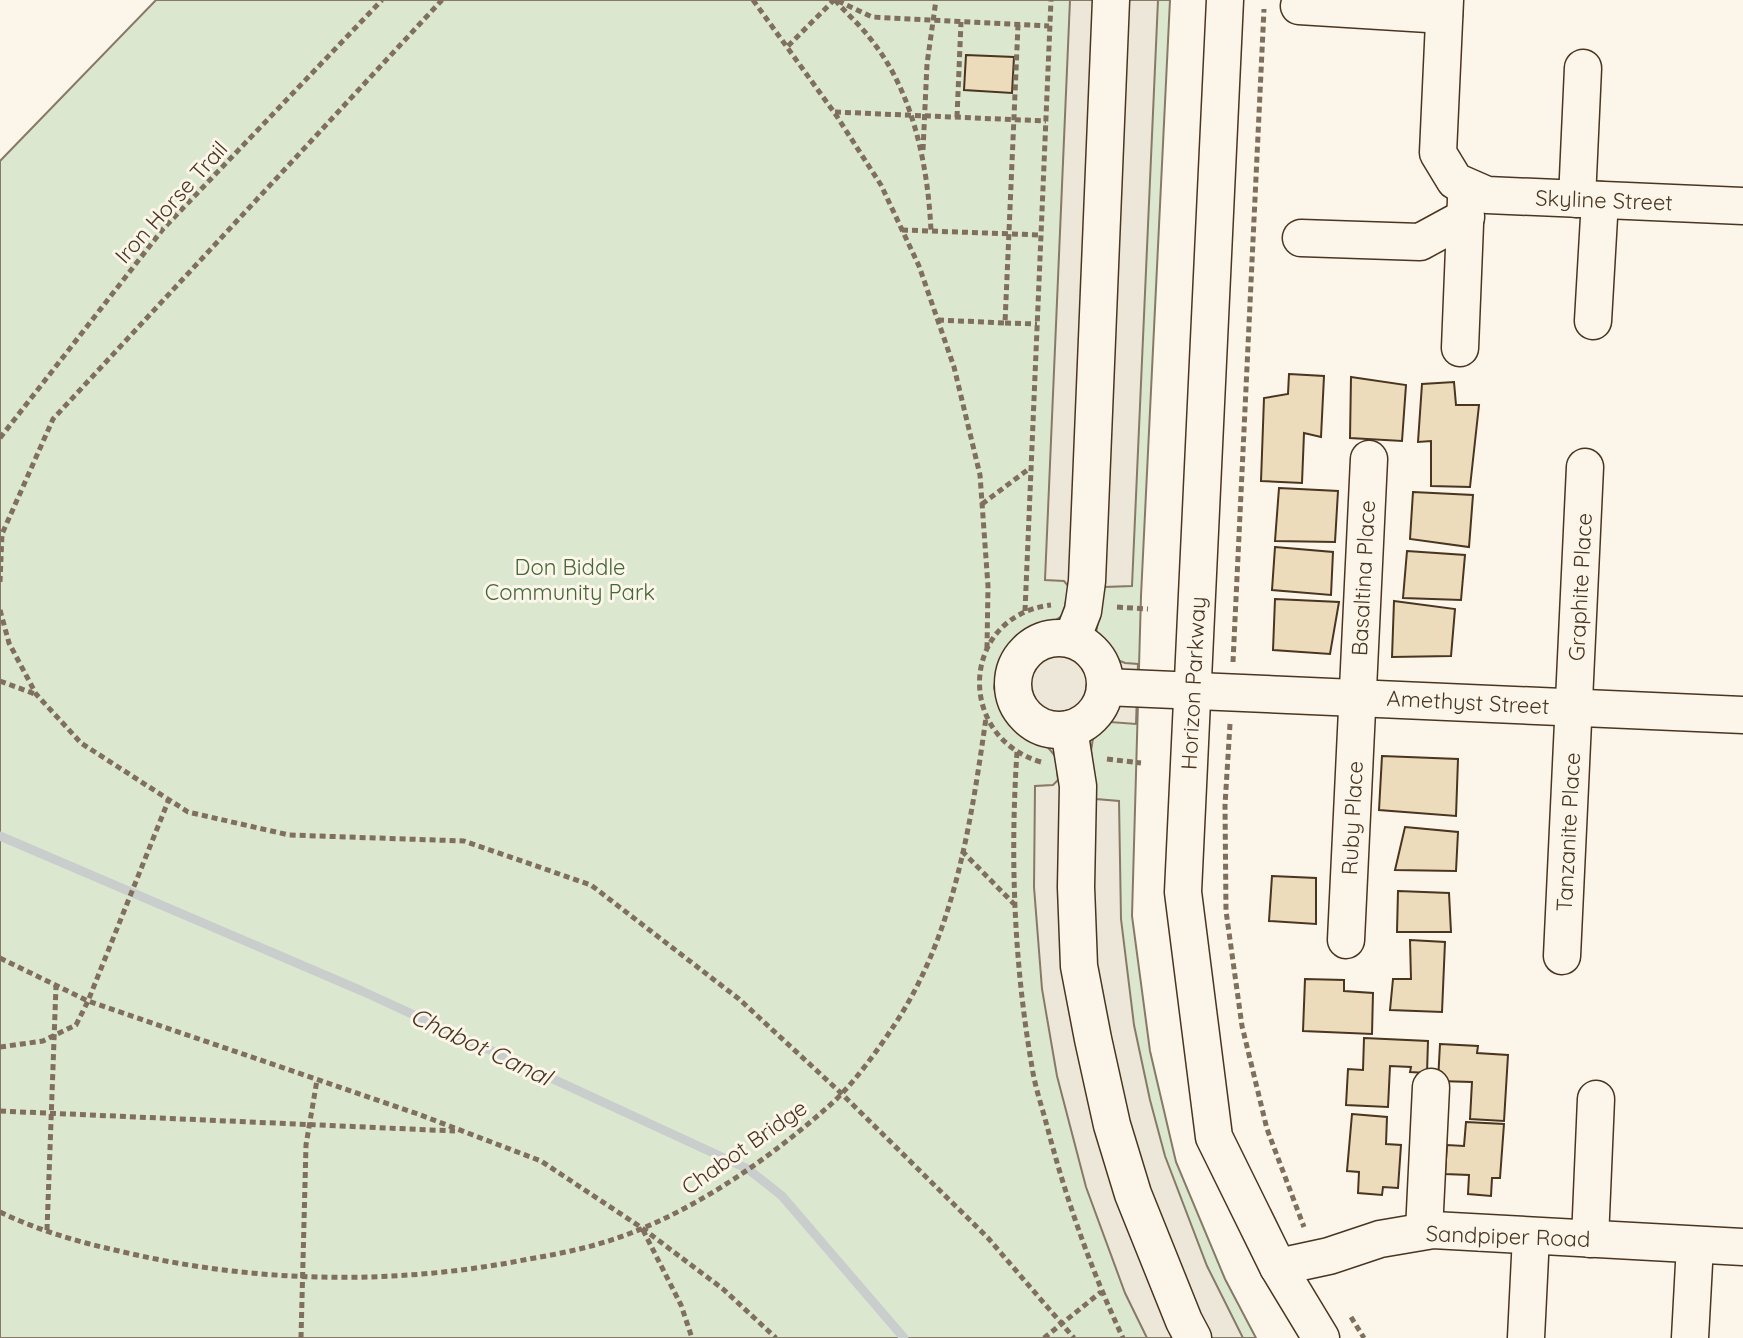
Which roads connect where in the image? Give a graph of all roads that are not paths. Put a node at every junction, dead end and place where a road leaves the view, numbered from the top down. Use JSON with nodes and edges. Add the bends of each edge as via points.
{"nodes":[{"id":1,"x":1111,"y":0,"type":"edge"},
{"id":2,"x":1225,"y":0,"type":"edge"},
{"id":3,"x":1299,"y":6,"type":"dead end"},
{"id":4,"x":1444,"y":7,"type":"edge"},
{"id":5,"x":1583,"y":68,"type":"dead end"},
{"id":6,"x":1588,"y":199,"type":"junction"},
{"id":7,"x":1466,"y":201,"type":"junction"},
{"id":8,"x":1743,"y":206,"type":"edge"},
{"id":9,"x":1301,"y":238,"type":"dead end"},
{"id":10,"x":1593,"y":321,"type":"dead end"},
{"id":11,"x":1460,"y":348,"type":"dead end"},
{"id":12,"x":1369,"y":459,"type":"dead end"},
{"id":13,"x":1585,"y":467,"type":"dead end"},
{"id":14,"x":1072,"y":639,"type":"junction"},
{"id":15,"x":1105,"y":687,"type":"junction"},
{"id":16,"x":1193,"y":689,"type":"junction"},
{"id":17,"x":1358,"y":697,"type":"junction"},
{"id":18,"x":1574,"y":707,"type":"junction"},
{"id":19,"x":1743,"y":715,"type":"edge"},
{"id":20,"x":1072,"y":746,"type":"junction"},
{"id":21,"x":1346,"y":940,"type":"dead end"},
{"id":22,"x":1562,"y":956,"type":"dead end"},
{"id":23,"x":1431,"y":1087,"type":"dead end"},
{"id":24,"x":1596,"y":1099,"type":"dead end"},
{"id":25,"x":1424,"y":1231,"type":"junction"},
{"id":26,"x":1531,"y":1236,"type":"junction"},
{"id":27,"x":1590,"y":1239,"type":"junction"},
{"id":28,"x":1695,"y":1245,"type":"junction"},
{"id":29,"x":1743,"y":1247,"type":"edge"},
{"id":30,"x":1278,"y":1267,"type":"junction"},
{"id":31,"x":1193,"y":1338,"type":"edge"},
{"id":32,"x":1321,"y":1338,"type":"edge"},
{"id":33,"x":1526,"y":1338,"type":"edge"},
{"id":34,"x":1690,"y":1338,"type":"edge"}],
"edges":[{"from":1,"to":14,"type":"street","via":[[1084,605]]},
{"from":2,"to":16,"type":"street","name":"Horizon Parkway"},
{"from":3,"to":4,"type":"street"},
{"from":4,"to":7,"type":"street","via":[[1438,153]]},
{"from":5,"to":6,"type":"street"},
{"from":6,"to":7,"type":"street","name":"Skyline Street","via":[[1487,195]]},
{"from":6,"to":8,"type":"street","name":"Skyline Street"},
{"from":6,"to":10,"type":"street"},
{"from":7,"to":9,"type":"street","via":[[1420,242]]},
{"from":7,"to":11,"type":"street"},
{"from":12,"to":17,"type":"street","name":"Basaltina Place"},
{"from":13,"to":18,"type":"street","name":"Graphite Place"},
{"from":14,"to":15,"type":"street","via":[[1097,658]]},
{"from":14,"to":20,"type":"street","via":[[1044,639],[1031,647],[1015,668],[1013,681],[1027,717]]},
{"from":15,"to":16,"type":"street","name":"Amethyst Street"},
{"from":15,"to":20,"type":"street","via":[[1102,701]]},
{"from":16,"to":17,"type":"street","name":"Amethyst Street"},
{"from":16,"to":30,"type":"street","name":"Horizon Parkway","via":[[1183,892],[1214,1137]]},
{"from":17,"to":18,"type":"street","name":"Amethyst Street"},
{"from":17,"to":21,"type":"street","name":"Ruby Place"},
{"from":18,"to":19,"type":"street","name":"Amethyst Street"},
{"from":18,"to":22,"type":"street","name":"Tanzanite Place"},
{"from":20,"to":31,"type":"street","via":[[1079,966],[1093,1039],[1133,1194]]},
{"from":23,"to":25,"type":"street"},
{"from":24,"to":27,"type":"street"},
{"from":25,"to":26,"type":"street","name":"Sandpiper Road"},
{"from":25,"to":30,"type":"street","name":"Sandpiper Road"},
{"from":26,"to":27,"type":"street","name":"Sandpiper Road"},
{"from":26,"to":33,"type":"street"},
{"from":27,"to":28,"type":"street","name":"Sandpiper Road"},
{"from":28,"to":29,"type":"street","name":"Sandpiper Road"},
{"from":28,"to":34,"type":"street"},
{"from":30,"to":32,"type":"street","name":"Horizon Parkway"}]}
